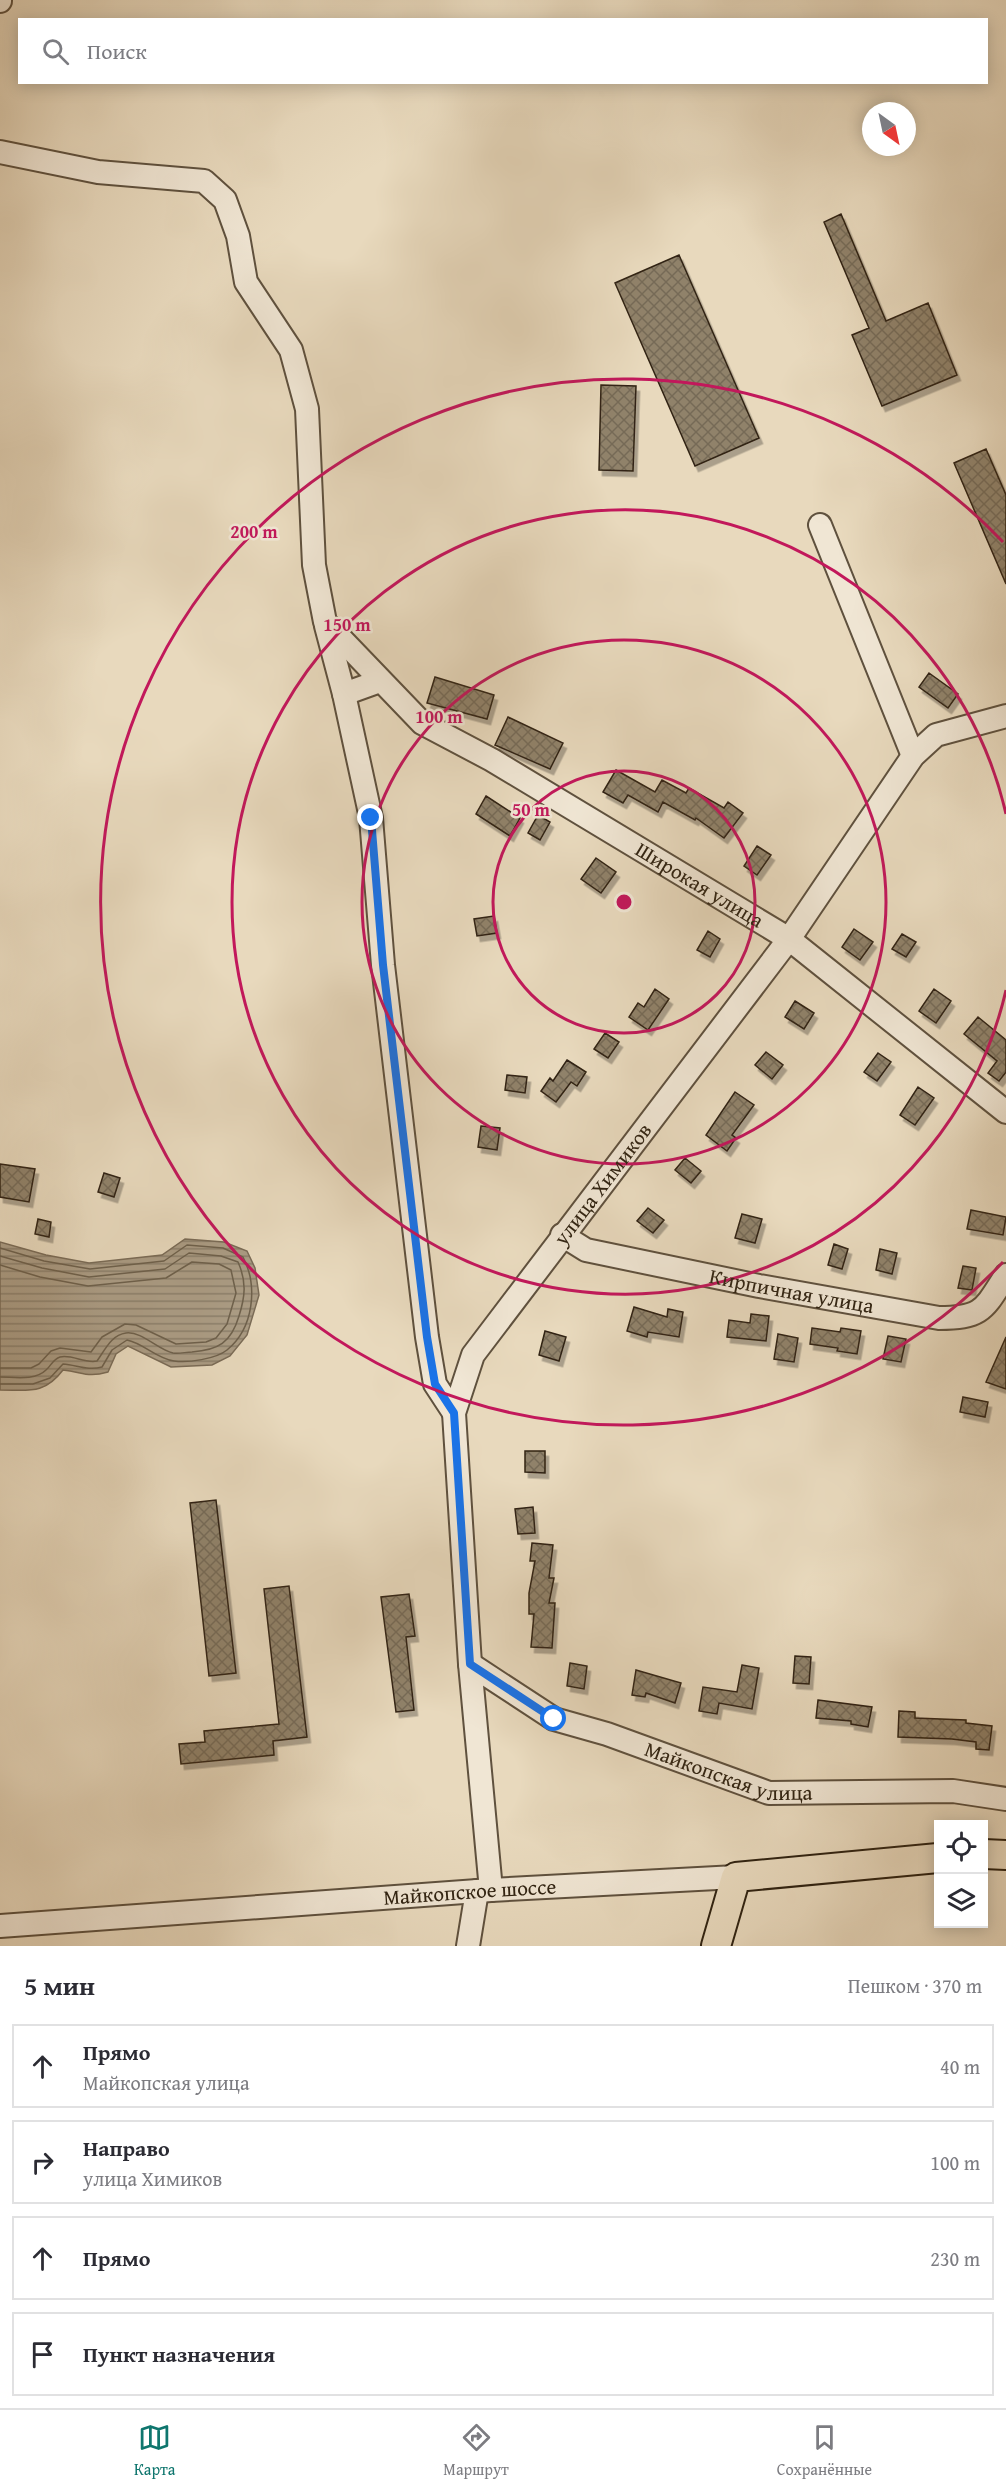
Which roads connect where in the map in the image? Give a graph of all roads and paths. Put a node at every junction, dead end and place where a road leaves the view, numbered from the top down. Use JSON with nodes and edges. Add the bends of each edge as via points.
{"nodes":[{"id":1,"x":0,"y":152,"type":"edge"},
{"id":2,"x":820,"y":525,"type":"dead end"},
{"id":3,"x":325,"y":622,"type":"junction"},
{"id":4,"x":380,"y":681,"type":"junction"},
{"id":5,"x":344,"y":694,"type":"junction"},
{"id":6,"x":1006,"y":716,"type":"edge"},
{"id":7,"x":913,"y":756,"type":"junction"},
{"id":8,"x":789,"y":939,"type":"junction"},
{"id":9,"x":1006,"y":1112,"type":"edge"},
{"id":10,"x":562,"y":1235,"type":"junction"},
{"id":11,"x":1006,"y":1275,"type":"edge"},
{"id":12,"x":454,"y":1413,"type":"junction"},
{"id":13,"x":470,"y":1664,"type":"junction"},
{"id":14,"x":1006,"y":1798,"type":"edge"},
{"id":15,"x":988,"y":1854,"type":"edge"},
{"id":16,"x":1006,"y":1855,"type":"edge"},
{"id":17,"x":934,"y":1858,"type":"edge"},
{"id":18,"x":736,"y":1877,"type":"junction"},
{"id":19,"x":484,"y":1891,"type":"junction"},
{"id":20,"x":0,"y":1926,"type":"edge"},
{"id":21,"x":468,"y":1946,"type":"edge"},
{"id":22,"x":716,"y":1946,"type":"edge"}],
"edges":[{"from":1,"to":3,"type":"street","via":[[99,172],[204,181],[225,200],[238,236],[246,282],[291,350],[307,409],[314,565]]},
{"from":2,"to":7,"type":"street"},
{"from":3,"to":4,"type":"street","name":"Широкая улица"},
{"from":3,"to":5,"type":"street"},
{"from":4,"to":5,"type":"street"},
{"from":4,"to":8,"type":"street","name":"Широкая улица","via":[[422,723],[492,760]]},
{"from":5,"to":12,"type":"street","via":[[371,818],[383,965],[427,1337],[435,1384]]},
{"from":6,"to":7,"type":"street","name":"улица Химиков","via":[[936,735]]},
{"from":7,"to":8,"type":"street","name":"улица Химиков"},
{"from":8,"to":9,"type":"street","name":"Широкая улица"},
{"from":8,"to":10,"type":"street","name":"улица Химиков"},
{"from":10,"to":11,"type":"street","name":"Кирпичная улица","via":[[586,1250],[939,1318],[964,1318],[984,1309]]},
{"from":10,"to":12,"type":"street","name":"улица Химиков","via":[[472,1355]]},
{"from":12,"to":13,"type":"street","name":"улица Химиков"},
{"from":13,"to":14,"type":"street","name":"Майкопская улица","via":[[554,1719],[607,1734],[769,1793],[953,1791]]},
{"from":13,"to":19,"type":"street","name":"улица Химиков"},
{"from":15,"to":16,"type":"main road"},
{"from":17,"to":18,"type":"main road","name":"Майкопское шоссе"},
{"from":18,"to":19,"type":"street","name":"Майкопское шоссе"},
{"from":18,"to":22,"type":"main road"},
{"from":19,"to":20,"type":"street","name":"Майкопское шоссе"},
{"from":19,"to":21,"type":"street","name":"улица Химиков"}]}
